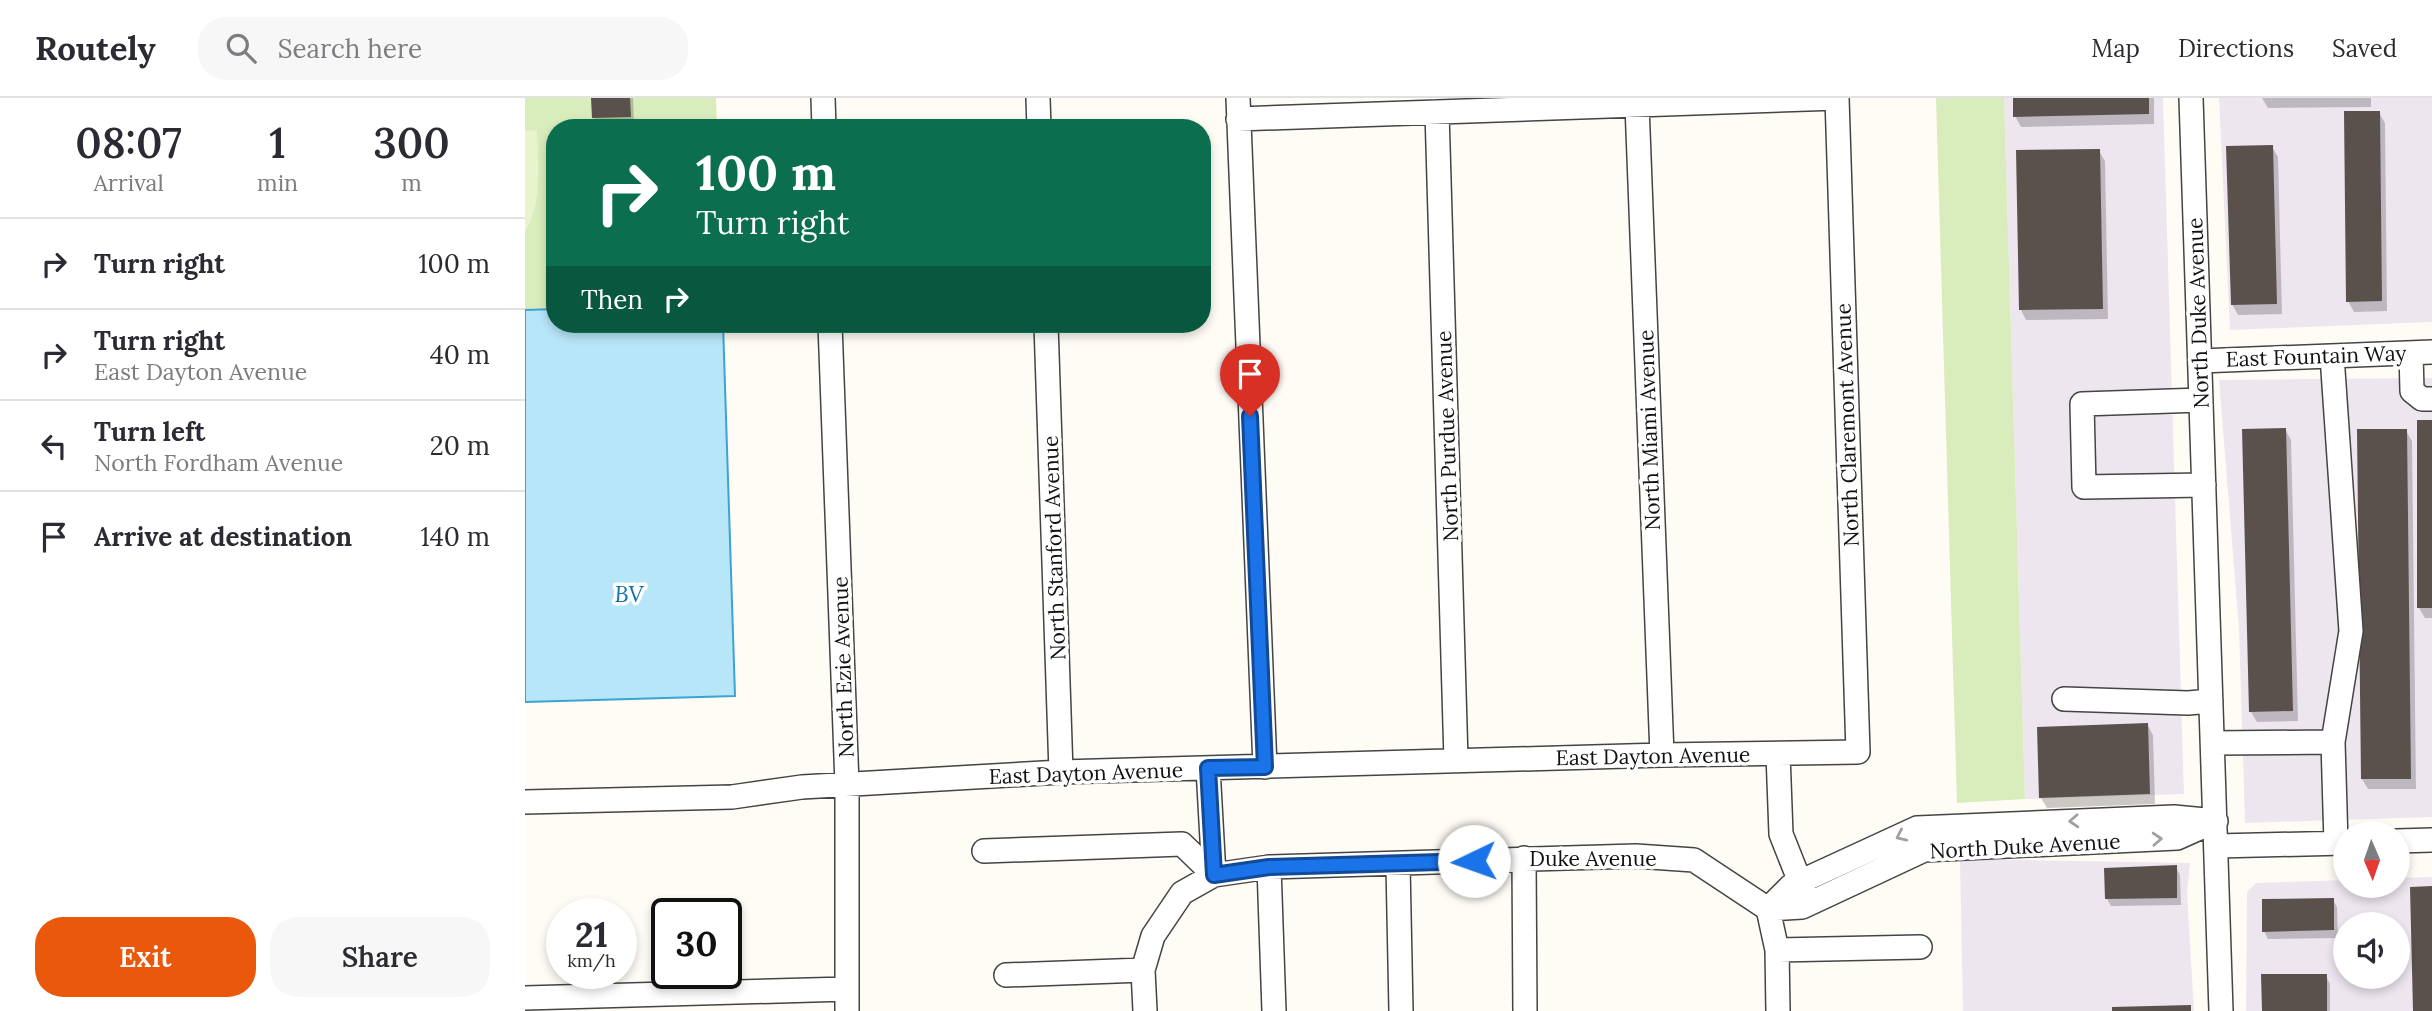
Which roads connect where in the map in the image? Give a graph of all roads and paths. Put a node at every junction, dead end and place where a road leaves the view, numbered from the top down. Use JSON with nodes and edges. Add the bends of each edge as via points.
{"nodes":[{"id":1,"x":823,"y":98,"type":"edge"},
{"id":2,"x":1038,"y":98,"type":"edge"},
{"id":3,"x":1837,"y":98,"type":"edge"},
{"id":4,"x":2191,"y":98,"type":"edge"},
{"id":5,"x":1637,"y":105,"type":"junction"},
{"id":6,"x":1238,"y":108,"type":"edge"},
{"id":7,"x":1437,"y":112,"type":"junction"},
{"id":8,"x":824,"y":119,"type":"edge"},
{"id":9,"x":1039,"y":119,"type":"edge"},
{"id":10,"x":831,"y":333,"type":"edge"},
{"id":11,"x":1046,"y":333,"type":"edge"},
{"id":12,"x":2421,"y":352,"type":"edge"},
{"id":13,"x":2332,"y":356,"type":"junction"},
{"id":14,"x":2200,"y":361,"type":"junction"},
{"id":15,"x":2432,"y":399,"type":"edge"},
{"id":16,"x":2201,"y":400,"type":"junction"},
{"id":17,"x":2204,"y":485,"type":"junction"},
{"id":18,"x":2064,"y":699,"type":"dead end"},
{"id":19,"x":2211,"y":701,"type":"junction"},
{"id":20,"x":2333,"y":742,"type":"junction"},
{"id":21,"x":2213,"y":743,"type":"junction"},
{"id":22,"x":1858,"y":752,"type":"joint"},
{"id":23,"x":1778,"y":754,"type":"junction"},
{"id":24,"x":1662,"y":755,"type":"junction"},
{"id":25,"x":1456,"y":760,"type":"junction"},
{"id":26,"x":1265,"y":767,"type":"junction"},
{"id":27,"x":1208,"y":768,"type":"junction"},
{"id":28,"x":1062,"y":772,"type":"junction"},
{"id":29,"x":847,"y":786,"type":"junction"},
{"id":30,"x":525,"y":802,"type":"edge"},
{"id":31,"x":2216,"y":821,"type":"junction"},
{"id":32,"x":2338,"y":821,"type":"edge"},
{"id":33,"x":2432,"y":840,"type":"edge"},
{"id":34,"x":2410,"y":841,"type":"edge"},
{"id":35,"x":2333,"y":843,"type":"edge"},
{"id":36,"x":2217,"y":846,"type":"junction"},
{"id":37,"x":984,"y":850,"type":"dead end"},
{"id":38,"x":1524,"y":858,"type":"junction"},
{"id":39,"x":1398,"y":864,"type":"junction"},
{"id":40,"x":1269,"y":867,"type":"junction"},
{"id":41,"x":1214,"y":875,"type":"junction"},
{"id":42,"x":1804,"y":893,"type":"junction"},
{"id":43,"x":1768,"y":909,"type":"junction"},
{"id":44,"x":1920,"y":947,"type":"dead end"},
{"id":45,"x":1777,"y":950,"type":"junction"},
{"id":46,"x":1143,"y":970,"type":"junction"},
{"id":47,"x":1006,"y":975,"type":"dead end"},
{"id":48,"x":525,"y":998,"type":"edge"},
{"id":49,"x":847,"y":1000,"type":"edge"},
{"id":50,"x":1145,"y":1011,"type":"edge"},
{"id":51,"x":1274,"y":1011,"type":"edge"},
{"id":52,"x":1401,"y":1011,"type":"edge"},
{"id":53,"x":1525,"y":1011,"type":"edge"},
{"id":54,"x":1778,"y":1011,"type":"edge"},
{"id":55,"x":2221,"y":1011,"type":"edge"}],
"edges":[{"from":1,"to":8,"type":"street"},
{"from":2,"to":9,"type":"street"},
{"from":3,"to":5,"type":"street"},
{"from":3,"to":22,"type":"street","name":"North Claremont Avenue"},
{"from":4,"to":14,"type":"street","name":"North Duke Avenue"},
{"from":5,"to":7,"type":"street"},
{"from":5,"to":24,"type":"street","name":"North Miami Avenue"},
{"from":6,"to":7,"type":"street"},
{"from":6,"to":26,"type":"street"},
{"from":7,"to":25,"type":"street","name":"North Purdue Avenue"},
{"from":10,"to":29,"type":"street","name":"North Ezie Avenue"},
{"from":11,"to":28,"type":"street","name":"North Stanford Avenue"},
{"from":12,"to":13,"type":"street","name":"East Fountain Way"},
{"from":12,"to":15,"type":"street","via":[[2412,391]]},
{"from":13,"to":14,"type":"street","name":"East Fountain Way"},
{"from":13,"to":20,"type":"street","via":[[2351,631]]},
{"from":14,"to":16,"type":"street","name":"North Duke Avenue"},
{"from":16,"to":17,"type":"street","name":"North Duke Avenue"},
{"from":16,"to":17,"type":"street","via":[[2082,404],[2084,487]]},
{"from":17,"to":19,"type":"street","name":"North Duke Avenue"},
{"from":18,"to":19,"type":"street"},
{"from":19,"to":21,"type":"street","name":"North Duke Avenue"},
{"from":20,"to":21,"type":"street"},
{"from":20,"to":32,"type":"street"},
{"from":21,"to":31,"type":"street","name":"North Duke Avenue"},
{"from":22,"to":23,"type":"street","name":"East Dayton Avenue"},
{"from":23,"to":24,"type":"street","name":"East Dayton Avenue"},
{"from":23,"to":42,"type":"street","via":[[1780,834]]},
{"from":24,"to":25,"type":"street","name":"East Dayton Avenue"},
{"from":25,"to":26,"type":"street","name":"East Dayton Avenue"},
{"from":26,"to":27,"type":"street","name":"East Dayton Avenue"},
{"from":27,"to":28,"type":"street","name":"East Dayton Avenue"},
{"from":27,"to":41,"type":"street"},
{"from":28,"to":29,"type":"street","name":"East Dayton Avenue"},
{"from":29,"to":30,"type":"street","name":"East Dayton Avenue","via":[[733,797]]},
{"from":29,"to":49,"type":"street","name":"North Ezie Avenue"},
{"from":31,"to":36,"type":"street","name":"North Duke Avenue"},
{"from":31,"to":42,"type":"street","name":"North Duke Avenue","via":[[2174,817],[1917,828]]},
{"from":33,"to":34,"type":"street"},
{"from":35,"to":36,"type":"street"},
{"from":36,"to":55,"type":"street","name":"North Duke Avenue"},
{"from":37,"to":41,"type":"street","via":[[1182,844]]},
{"from":38,"to":39,"type":"street","name":"Duke Avenue"},
{"from":38,"to":43,"type":"street","name":"Duke Avenue","via":[[1694,860]]},
{"from":38,"to":53,"type":"street"},
{"from":39,"to":40,"type":"street","name":"Duke Avenue"},
{"from":39,"to":52,"type":"street"},
{"from":40,"to":41,"type":"street","name":"Duke Avenue"},
{"from":40,"to":51,"type":"street"},
{"from":41,"to":46,"type":"street","name":"Duke Avenue","via":[[1182,893],[1153,936]]},
{"from":42,"to":43,"type":"street","name":"North Duke Avenue","via":[[1802,907]]},
{"from":43,"to":45,"type":"street"},
{"from":44,"to":45,"type":"street"},
{"from":45,"to":54,"type":"street"},
{"from":46,"to":47,"type":"street"},
{"from":46,"to":50,"type":"street","name":"Duke Avenue"},
{"from":48,"to":49,"type":"street"}]}
